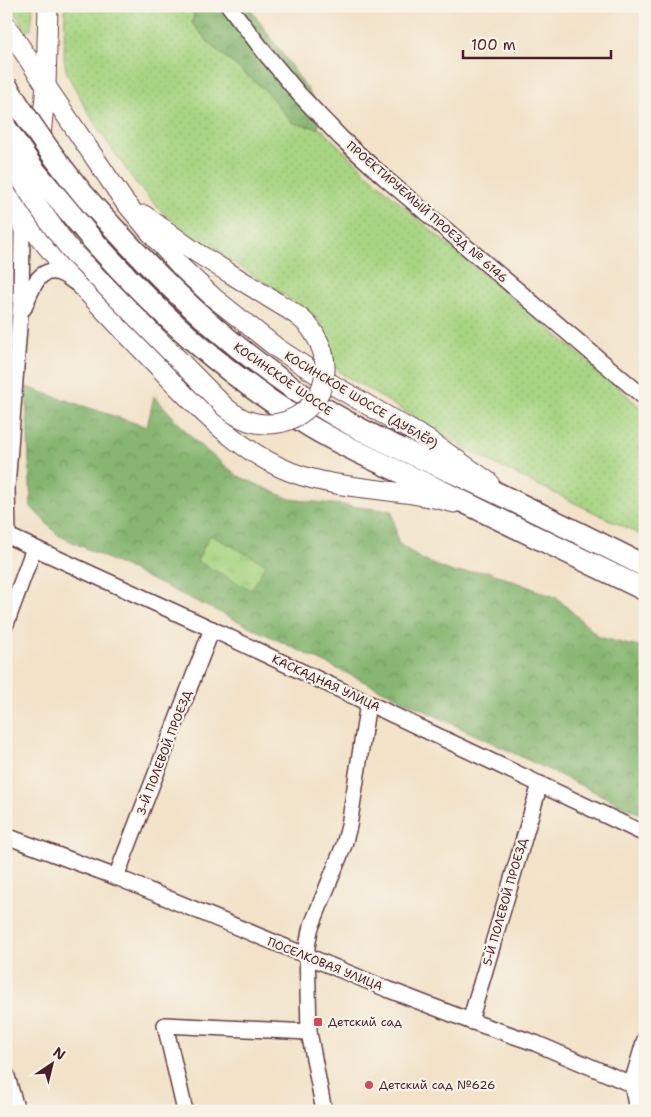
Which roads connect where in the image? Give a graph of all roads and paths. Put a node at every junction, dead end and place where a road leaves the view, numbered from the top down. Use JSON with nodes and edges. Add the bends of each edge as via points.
{"nodes":[{"id":1,"x":48,"y":6,"type":"edge"},
{"id":2,"x":229,"y":6,"type":"edge"},
{"id":3,"x":6,"y":25,"type":"edge"},
{"id":4,"x":6,"y":85,"type":"edge"},
{"id":5,"x":46,"y":86,"type":"junction"},
{"id":6,"x":6,"y":128,"type":"edge"},
{"id":7,"x":6,"y":154,"type":"edge"},
{"id":8,"x":6,"y":165,"type":"edge"},
{"id":9,"x":7,"y":194,"type":"edge"},
{"id":10,"x":123,"y":199,"type":"junction"},
{"id":11,"x":85,"y":291,"type":"junction"},
{"id":12,"x":21,"y":316,"type":"junction"},
{"id":13,"x":645,"y":398,"type":"edge"},
{"id":14,"x":486,"y":513,"type":"junction"},
{"id":15,"x":550,"y":519,"type":"junction"},
{"id":16,"x":7,"y":535,"type":"edge"},
{"id":17,"x":34,"y":548,"type":"junction"},
{"id":18,"x":645,"y":566,"type":"edge"},
{"id":19,"x":645,"y":590,"type":"edge"},
{"id":20,"x":6,"y":624,"type":"edge"},
{"id":21,"x":212,"y":629,"type":"junction"},
{"id":22,"x":368,"y":703,"type":"junction"},
{"id":23,"x":540,"y":784,"type":"junction"},
{"id":24,"x":645,"y":834,"type":"edge"},
{"id":25,"x":6,"y":836,"type":"edge"},
{"id":26,"x":116,"y":877,"type":"junction"},
{"id":27,"x":307,"y":956,"type":"junction"},
{"id":28,"x":470,"y":1021,"type":"junction"},
{"id":29,"x":309,"y":1032,"type":"junction"},
{"id":30,"x":645,"y":1039,"type":"edge"},
{"id":31,"x":6,"y":1073,"type":"edge"},
{"id":32,"x":638,"y":1087,"type":"edge"},
{"id":33,"x":17,"y":1111,"type":"edge"},
{"id":34,"x":185,"y":1111,"type":"edge"},
{"id":35,"x":324,"y":1111,"type":"edge"},
{"id":36,"x":637,"y":1111,"type":"edge"}],
"edges":[{"from":1,"to":5,"type":"main road"},
{"from":2,"to":13,"type":"street","name":"ПРОЕКТИРУЕМЫЙ ПРОЕЗД № 6146","via":[[265,54],[341,138]]},
{"from":3,"to":5,"type":"main road","name":"КОСИНСКОЕ ШОССЕ (ДУБЛЁР)"},
{"from":4,"to":15,"type":"highway","name":"КОСИНСКОЕ ШОССЕ","bridge":true,"via":[[56,159],[109,224],[191,309],[235,346],[298,392],[374,437]]},
{"from":5,"to":8,"type":"main road","via":[[40,145],[28,162],[14,167]]},
{"from":5,"to":10,"type":"main road","name":"КОСИНСКОЕ ШОССЕ (ДУБЛЁР)"},
{"from":6,"to":14,"type":"highway","name":"КОСИНСКОЕ ШОССЕ","bridge":true,"via":[[35,171],[91,238],[171,322],[214,360],[312,428],[359,454]]},
{"from":7,"to":10,"type":"main road","bridge":true,"via":[[75,255],[225,407],[240,418],[258,424],[280,423],[299,416],[316,398],[323,381],[324,354],[315,334],[299,317],[194,251]]},
{"from":9,"to":11,"type":"main road","via":[[34,232]]},
{"from":9,"to":12,"type":"street","via":[[22,231]]},
{"from":10,"to":15,"type":"main road","name":"КОСИНСКОЕ ШОССЕ (ДУБЛЁР)","via":[[182,268],[277,348]]},
{"from":11,"to":12,"type":"street","via":[[62,274],[44,273],[36,281]]},
{"from":11,"to":14,"type":"main road","via":[[212,420],[258,456],[312,479],[416,495]]},
{"from":12,"to":16,"type":"street","via":[[7,487]]},
{"from":14,"to":19,"type":"highway","name":"КОСИНСКОЕ ШОССЕ"},
{"from":15,"to":18,"type":"highway","name":"КОСИНСКОЕ ШОССЕ"},
{"from":16,"to":17,"type":"street","name":"КАСКАДНАЯ УЛИЦА"},
{"from":17,"to":20,"type":"street"},
{"from":17,"to":21,"type":"street","name":"КАСКАДНАЯ УЛИЦА"},
{"from":21,"to":22,"type":"street","name":"КАСКАДНАЯ УЛИЦА"},
{"from":21,"to":26,"type":"street","name":"3-Й ПОЛЕВОЙ ПРОЕЗД"},
{"from":22,"to":23,"type":"street","name":"КАСКАДНАЯ УЛИЦА"},
{"from":22,"to":27,"type":"street","via":[[349,826],[310,930]]},
{"from":23,"to":24,"type":"street","name":"КАСКАДНАЯ УЛИЦА"},
{"from":23,"to":28,"type":"street","name":"5-Й ПОЛЕВОЙ ПРОЕЗД"},
{"from":25,"to":26,"type":"street","name":"ПОСЕЛКОВАЯ УЛИЦА"},
{"from":26,"to":27,"type":"street","name":"ПОСЕЛКОВАЯ УЛИЦА"},
{"from":27,"to":28,"type":"street","name":"ПОСЕЛКОВАЯ УЛИЦА"},
{"from":27,"to":29,"type":"street"},
{"from":28,"to":32,"type":"street","name":"ПОСЕЛКОВАЯ УЛИЦА","via":[[536,1043]]},
{"from":29,"to":34,"type":"street","via":[[165,1025]]},
{"from":29,"to":35,"type":"street"},
{"from":30,"to":32,"type":"street"},
{"from":31,"to":33,"type":"street"},
{"from":32,"to":36,"type":"street"}]}
